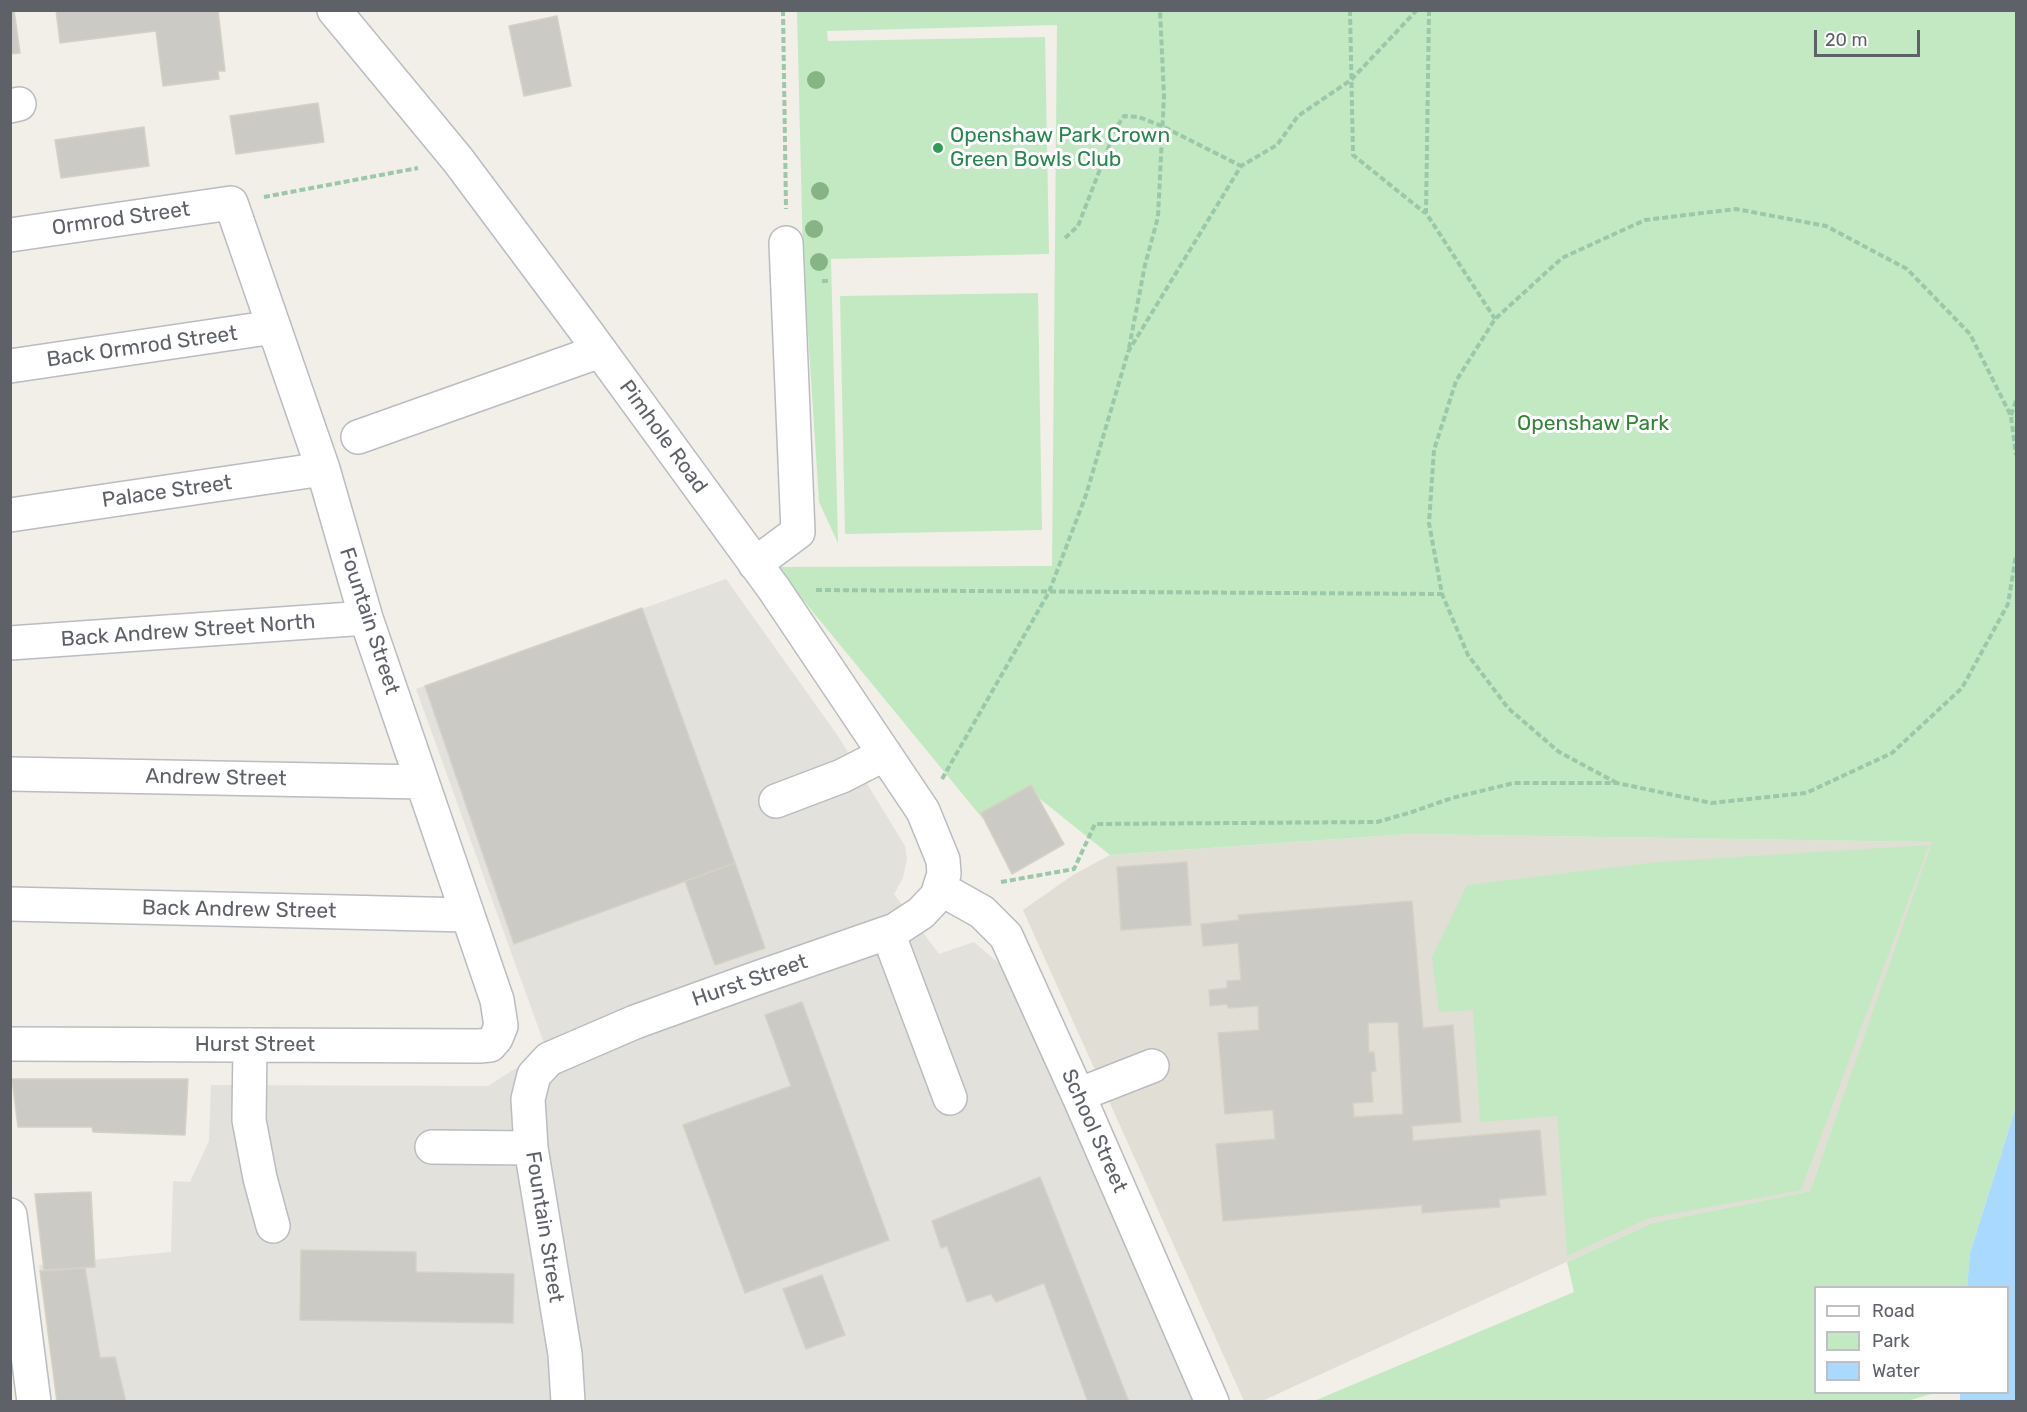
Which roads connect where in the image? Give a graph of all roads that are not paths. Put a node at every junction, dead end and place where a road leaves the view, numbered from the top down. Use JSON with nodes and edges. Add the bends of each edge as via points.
{"nodes":[{"id":1,"x":334,"y":10,"type":"edge"},
{"id":2,"x":231,"y":203,"type":"joint"},
{"id":3,"x":10,"y":235,"type":"edge"},
{"id":4,"x":786,"y":243,"type":"road end"},
{"id":5,"x":274,"y":327,"type":"junction"},
{"id":6,"x":600,"y":351,"type":"junction"},
{"id":7,"x":10,"y":366,"type":"edge"},
{"id":8,"x":358,"y":437,"type":"dead end"},
{"id":9,"x":323,"y":469,"type":"junction"},
{"id":10,"x":10,"y":515,"type":"edge"},
{"id":11,"x":764,"y":577,"type":"junction"},
{"id":12,"x":366,"y":618,"type":"junction"},
{"id":13,"x":10,"y":643,"type":"edge"},
{"id":14,"x":885,"y":754,"type":"junction"},
{"id":15,"x":10,"y":774,"type":"edge"},
{"id":16,"x":422,"y":782,"type":"junction"},
{"id":17,"x":776,"y":801,"type":"dead end"},
{"id":18,"x":941,"y":889,"type":"junction"},
{"id":19,"x":10,"y":904,"type":"edge"},
{"id":20,"x":467,"y":915,"type":"junction"},
{"id":21,"x":888,"y":933,"type":"junction"},
{"id":22,"x":496,"y":1038,"type":"joint"},
{"id":23,"x":10,"y":1044,"type":"edge"},
{"id":24,"x":250,"y":1045,"type":"junction"},
{"id":25,"x":549,"y":1059,"type":"joint"},
{"id":26,"x":1152,"y":1066,"type":"dead end"},
{"id":27,"x":1078,"y":1095,"type":"junction"},
{"id":28,"x":951,"y":1098,"type":"dead end"},
{"id":29,"x":432,"y":1147,"type":"dead end"},
{"id":30,"x":531,"y":1148,"type":"junction"},
{"id":31,"x":10,"y":1215,"type":"edge"},
{"id":32,"x":273,"y":1226,"type":"dead end"},
{"id":33,"x":17,"y":1318,"type":"edge"},
{"id":34,"x":34,"y":1401,"type":"edge"},
{"id":35,"x":568,"y":1401,"type":"edge"},
{"id":36,"x":1212,"y":1401,"type":"edge"}],
"edges":[{"from":1,"to":6,"type":"street","name":"Pimhole Road","via":[[458,160]]},
{"from":2,"to":3,"type":"street","name":"Ormrod Street"},
{"from":2,"to":5,"type":"street","name":"Fountain Street"},
{"from":4,"to":11,"type":"street","via":[[798,532]]},
{"from":5,"to":7,"type":"street","name":"Back Ormrod Street"},
{"from":5,"to":9,"type":"street","name":"Fountain Street"},
{"from":6,"to":8,"type":"street"},
{"from":6,"to":11,"type":"street","name":"Pimhole Road"},
{"from":9,"to":10,"type":"street","name":"Palace Street"},
{"from":9,"to":12,"type":"street","name":"Fountain Street"},
{"from":11,"to":14,"type":"street","name":"Pimhole Road"},
{"from":12,"to":13,"type":"street","name":"Back Andrew Street North"},
{"from":12,"to":16,"type":"street","name":"Fountain Street"},
{"from":14,"to":17,"type":"street","via":[[842,776]]},
{"from":14,"to":18,"type":"street","name":"Pimhole Road","via":[[923,811],[943,860]]},
{"from":15,"to":16,"type":"street","name":"Andrew Street"},
{"from":16,"to":20,"type":"street","name":"Fountain Street"},
{"from":18,"to":21,"type":"street","name":"Hurst Street","via":[[927,908]]},
{"from":18,"to":27,"type":"street","name":"School Street","via":[[982,912],[1006,936]]},
{"from":19,"to":20,"type":"street","name":"Back Andrew Street"},
{"from":20,"to":22,"type":"street","name":"Fountain Street","via":[[497,1000],[501,1026]]},
{"from":21,"to":25,"type":"street","name":"Hurst Street","via":[[635,1022]]},
{"from":21,"to":28,"type":"street"},
{"from":22,"to":24,"type":"street","name":"Hurst Street","via":[[489,1045],[479,1046]]},
{"from":23,"to":24,"type":"street","name":"Hurst Street"},
{"from":24,"to":32,"type":"street","via":[[249,1120]]},
{"from":25,"to":30,"type":"street","name":"Fountain Street","via":[[534,1075],[528,1099]]},
{"from":26,"to":27,"type":"street"},
{"from":27,"to":36,"type":"street","name":"School Street"},
{"from":29,"to":30,"type":"street"},
{"from":30,"to":35,"type":"street","name":"Fountain Street","via":[[565,1354]]},
{"from":31,"to":33,"type":"street"},
{"from":33,"to":34,"type":"street"}]}
